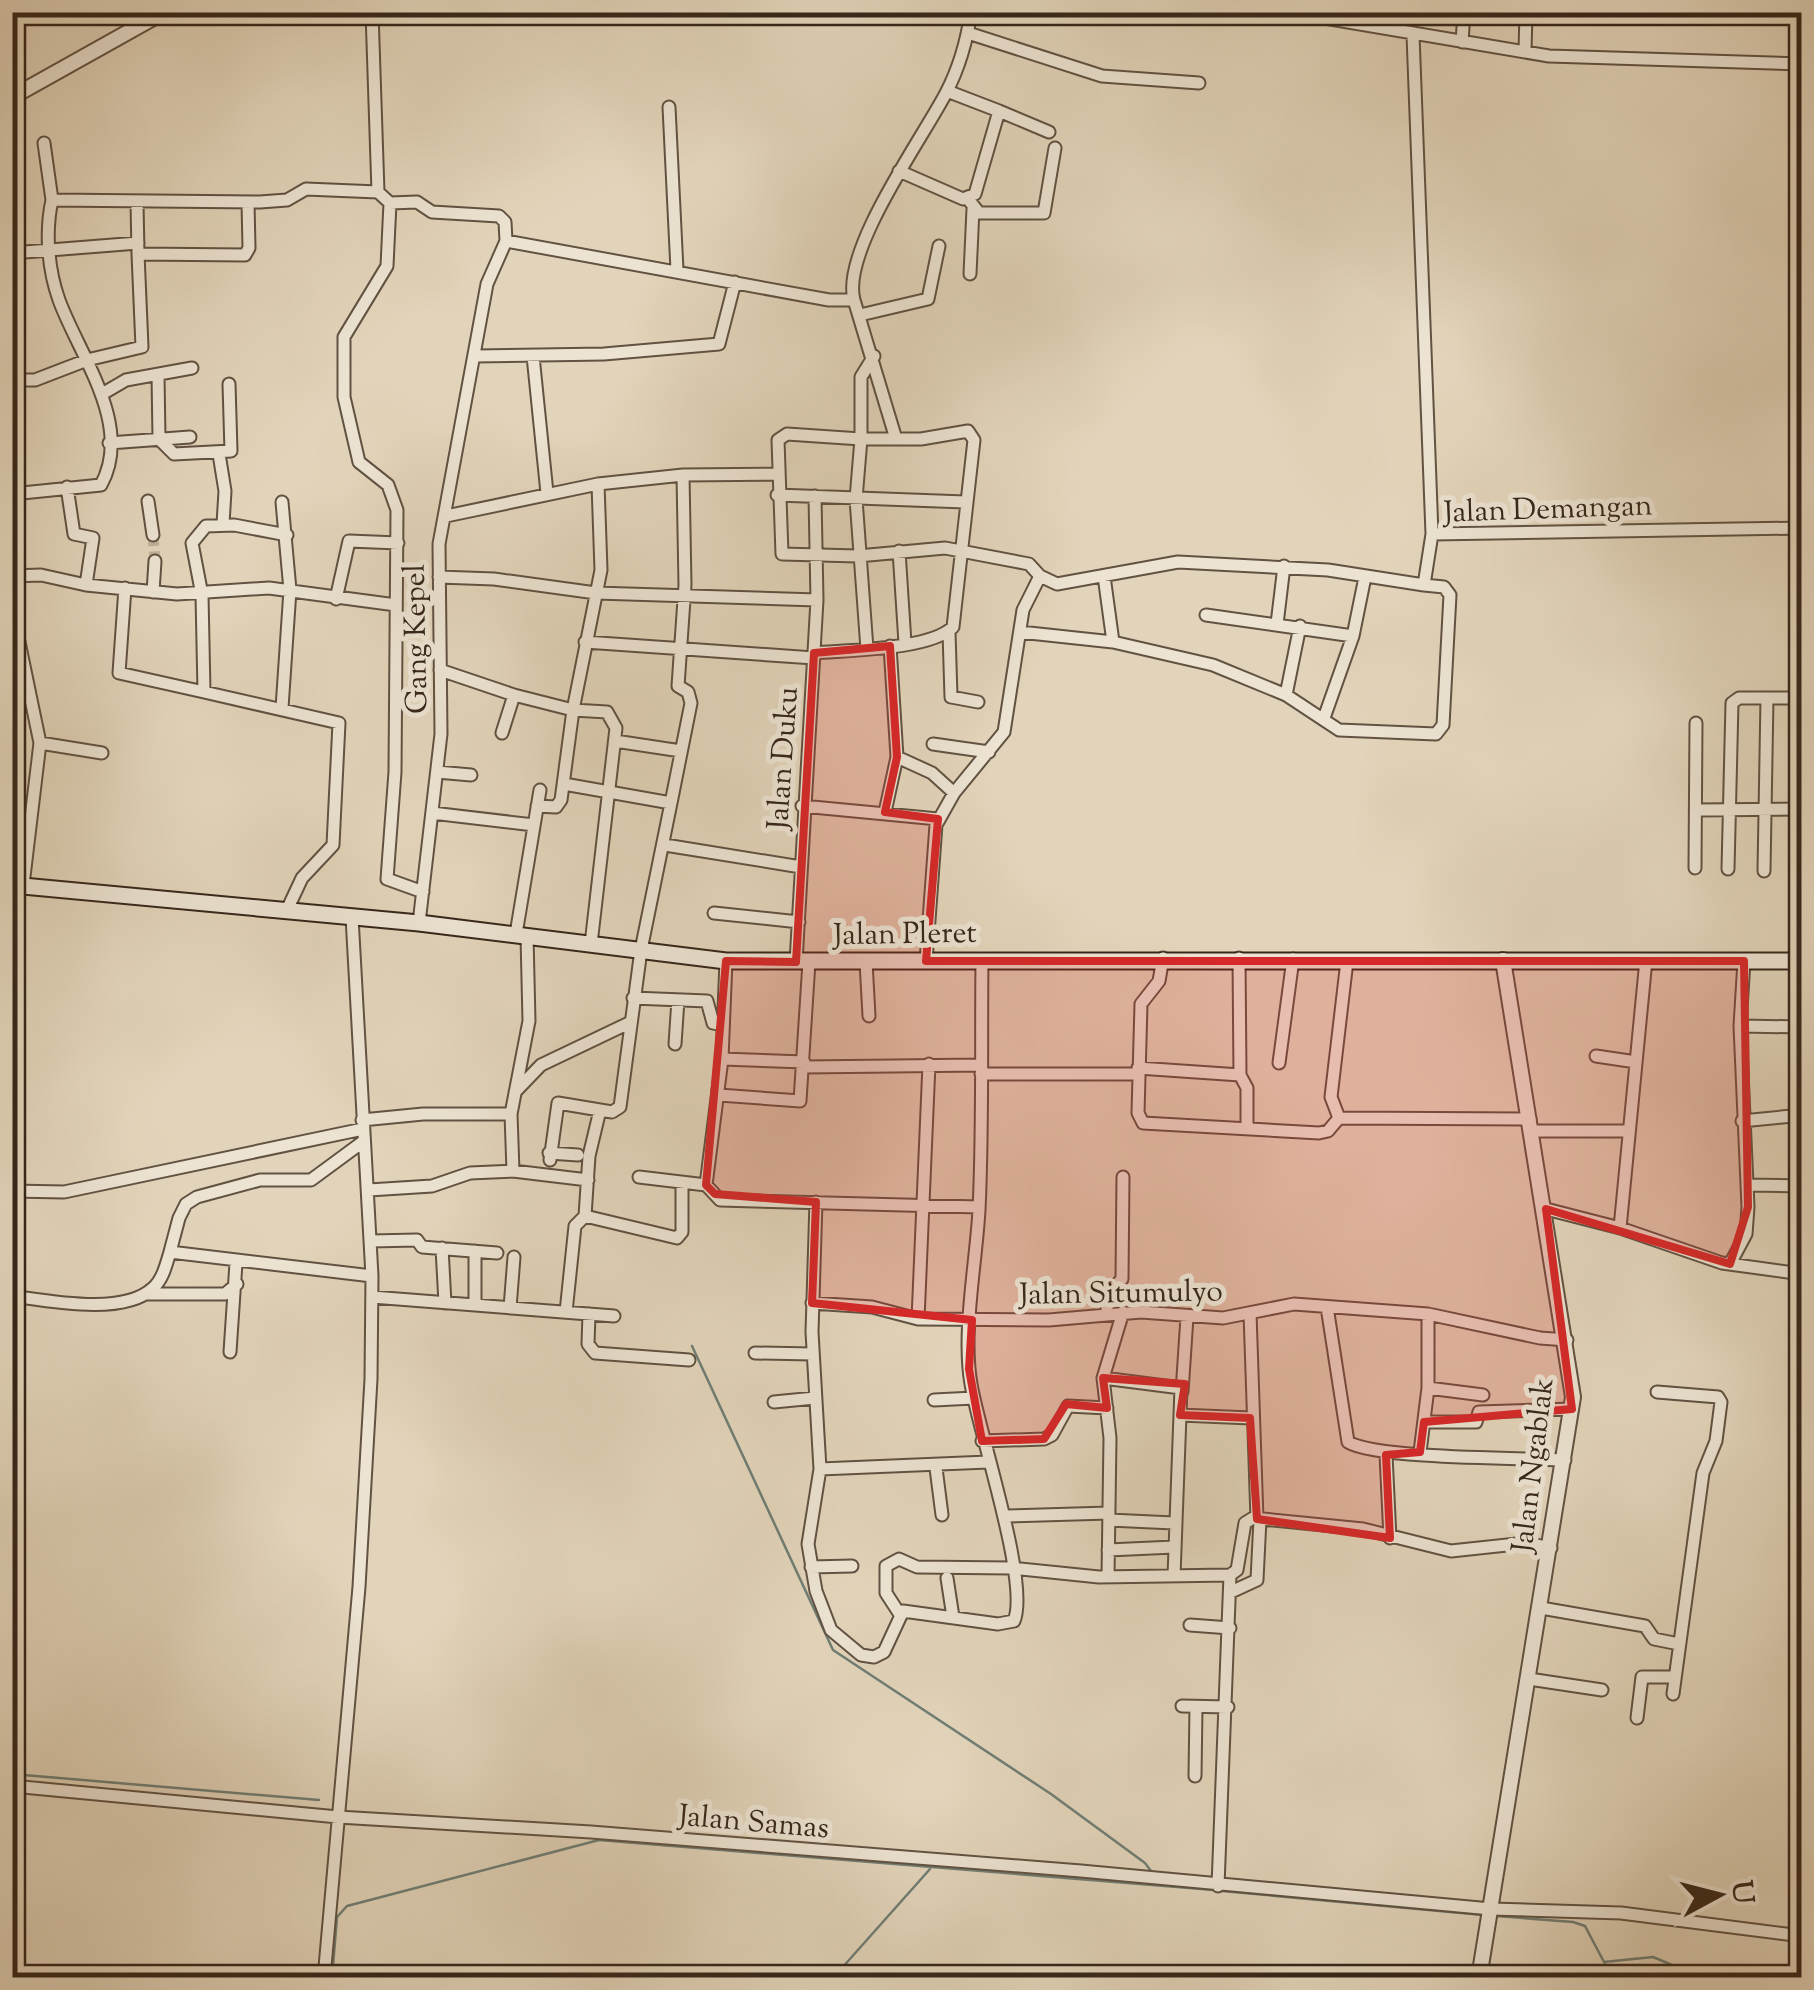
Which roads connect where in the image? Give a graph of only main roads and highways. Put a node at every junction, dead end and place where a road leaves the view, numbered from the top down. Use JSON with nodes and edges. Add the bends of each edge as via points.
{"nodes":[{"id":1,"x":18,"y":885,"type":"edge"},
{"id":2,"x":1799,"y":961,"type":"edge"}],
"edges":[{"from":1,"to":2,"type":"main road","name":"Jalan Pleret","via":[[419,923],[726,962],[1239,958],[1745,967]]}]}
